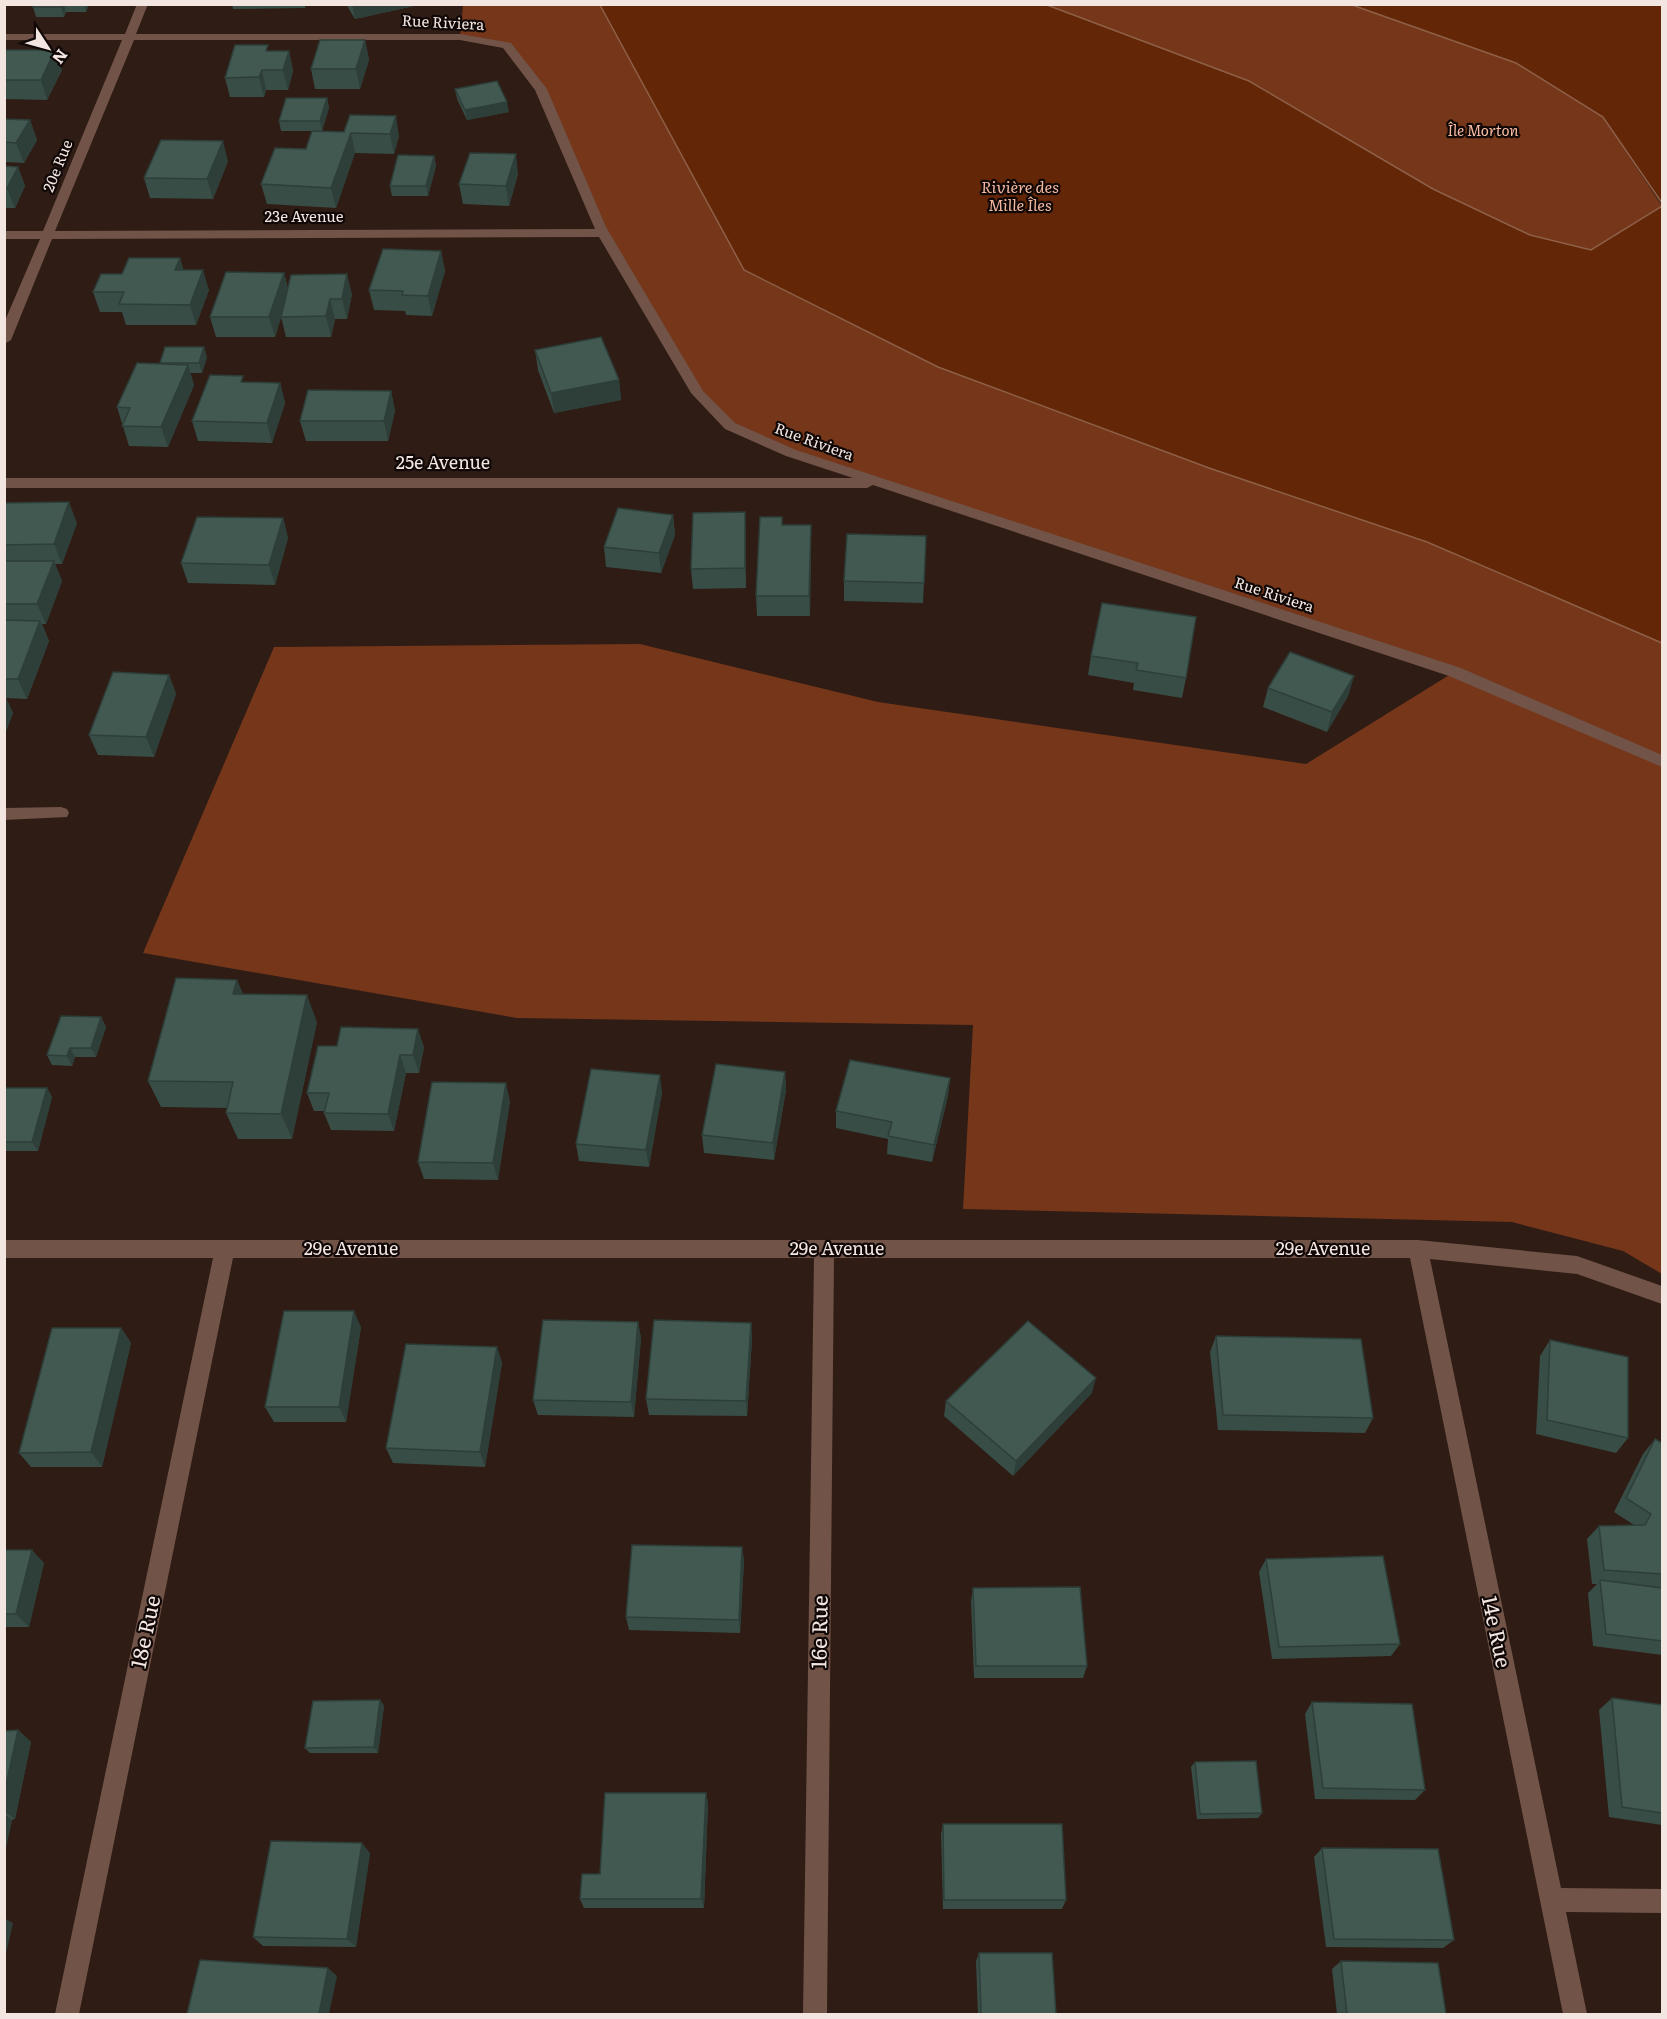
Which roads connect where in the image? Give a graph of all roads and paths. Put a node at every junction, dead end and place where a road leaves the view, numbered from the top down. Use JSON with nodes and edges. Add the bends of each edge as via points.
{"nodes":[{"id":1,"x":144,"y":4,"type":"edge"},
{"id":2,"x":129,"y":37,"type":"junction"},
{"id":3,"x":4,"y":38,"type":"edge"},
{"id":4,"x":604,"y":233,"type":"junction"},
{"id":5,"x":4,"y":235,"type":"edge"},
{"id":6,"x":48,"y":235,"type":"junction"},
{"id":7,"x":4,"y":340,"type":"edge"},
{"id":8,"x":4,"y":483,"type":"edge"},
{"id":9,"x":882,"y":483,"type":"junction"},
{"id":10,"x":1662,"y":761,"type":"edge"},
{"id":11,"x":61,"y":813,"type":"dead end"},
{"id":12,"x":4,"y":814,"type":"edge"},
{"id":13,"x":824,"y":1248,"type":"junction"},
{"id":14,"x":4,"y":1249,"type":"edge"},
{"id":15,"x":225,"y":1249,"type":"junction"},
{"id":16,"x":1418,"y":1249,"type":"junction"},
{"id":17,"x":1662,"y":1295,"type":"edge"},
{"id":18,"x":1551,"y":1900,"type":"junction"},
{"id":19,"x":1662,"y":1900,"type":"edge"},
{"id":20,"x":67,"y":2014,"type":"edge"},
{"id":21,"x":815,"y":2014,"type":"edge"},
{"id":22,"x":1575,"y":2014,"type":"edge"}],
"edges":[{"from":1,"to":2,"type":"street","name":"20e Rue"},
{"from":2,"to":3,"type":"street","name":"Rue Riviera"},
{"from":2,"to":4,"type":"street","name":"Rue Riviera","via":[[460,37],[507,45],[541,89]]},
{"from":2,"to":6,"type":"street","name":"20e Rue"},
{"from":4,"to":6,"type":"street","name":"23e Avenue"},
{"from":4,"to":9,"type":"street","name":"Rue Riviera","via":[[698,393],[730,426],[791,453]]},
{"from":5,"to":6,"type":"street","name":"23e Avenue"},
{"from":6,"to":7,"type":"street","name":"20e Rue"},
{"from":8,"to":9,"type":"street","name":"25e Avenue"},
{"from":9,"to":10,"type":"street","name":"Rue Riviera","via":[[1455,672]]},
{"from":11,"to":12,"type":"street"},
{"from":13,"to":15,"type":"street","name":"29e Avenue"},
{"from":13,"to":16,"type":"street","name":"29e Avenue"},
{"from":13,"to":21,"type":"street","name":"16e Rue"},
{"from":14,"to":15,"type":"street","name":"29e Avenue"},
{"from":15,"to":20,"type":"street","name":"18e Rue"},
{"from":16,"to":17,"type":"street","name":"29e Avenue","via":[[1577,1265]]},
{"from":16,"to":18,"type":"street","name":"14e Rue"},
{"from":18,"to":19,"type":"street"},
{"from":18,"to":22,"type":"street","name":"14e Rue"}]}
